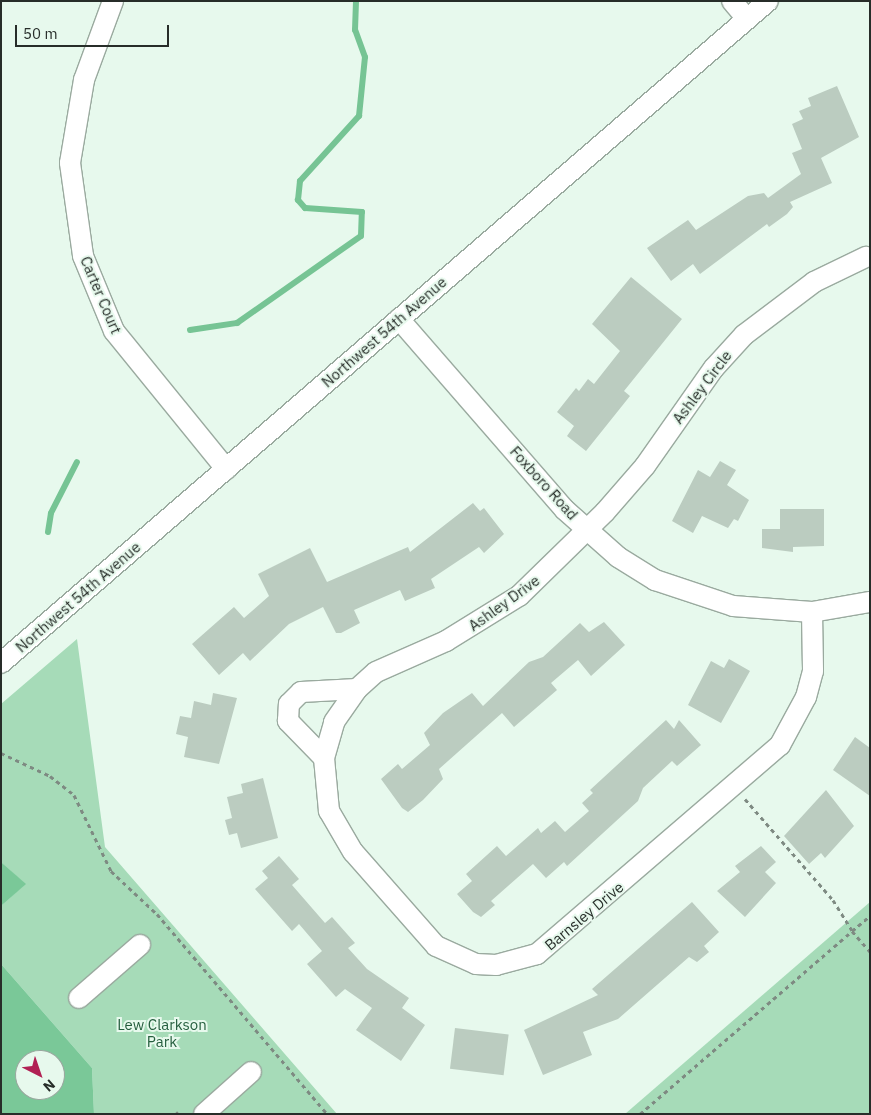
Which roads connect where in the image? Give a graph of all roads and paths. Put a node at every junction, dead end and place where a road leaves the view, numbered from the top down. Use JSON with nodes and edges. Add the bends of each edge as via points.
{"nodes":[{"id":1,"x":113,"y":1,"type":"edge"},
{"id":2,"x":732,"y":1,"type":"edge"},
{"id":3,"x":768,"y":1,"type":"edge"},
{"id":4,"x":747,"y":19,"type":"junction"},
{"id":5,"x":866,"y":257,"type":"dead end"},
{"id":6,"x":399,"y":319,"type":"junction"},
{"id":7,"x":226,"y":469,"type":"junction"},
{"id":8,"x":588,"y":530,"type":"junction"},
{"id":9,"x":870,"y":602,"type":"edge"},
{"id":10,"x":812,"y":612,"type":"junction"},
{"id":11,"x":1,"y":663,"type":"edge"},
{"id":12,"x":357,"y":689,"type":"junction"},
{"id":13,"x":334,"y":722,"type":"joint"},
{"id":14,"x":1,"y":753,"type":"edge"},
{"id":15,"x":324,"y":758,"type":"junction"},
{"id":16,"x":735,"y":787,"type":"junction"},
{"id":17,"x":870,"y":916,"type":"edge"},
{"id":18,"x":852,"y":931,"type":"junction"},
{"id":19,"x":140,"y":945,"type":"dead end"},
{"id":20,"x":870,"y":952,"type":"edge"},
{"id":21,"x":79,"y":998,"type":"dead end"},
{"id":22,"x":251,"y":1072,"type":"dead end"},
{"id":23,"x":204,"y":1114,"type":"edge"},
{"id":24,"x":327,"y":1114,"type":"edge"},
{"id":25,"x":640,"y":1114,"type":"edge"}],
"edges":[{"from":1,"to":7,"type":"street","name":"Carter Court","via":[[84,80],[70,164],[83,256],[114,331]]},
{"from":2,"to":4,"type":"street"},
{"from":3,"to":4,"type":"street","name":"Northwest 54th Avenue"},
{"from":4,"to":6,"type":"street","name":"Northwest 54th Avenue"},
{"from":5,"to":8,"type":"street","name":"Ashley Circle","via":[[814,282],[744,335],[714,368],[644,466]]},
{"from":6,"to":7,"type":"street","name":"Northwest 54th Avenue"},
{"from":6,"to":8,"type":"street","name":"Foxboro Road","via":[[564,509]]},
{"from":7,"to":11,"type":"street","name":"Northwest 54th Avenue"},
{"from":8,"to":10,"type":"street","name":"Foxboro Road","via":[[618,558],[692,595],[733,606]]},
{"from":8,"to":12,"type":"street","name":"Ashley Drive","via":[[544,574],[485,620],[376,672]]},
{"from":9,"to":10,"type":"street","name":"Foxboro Road"},
{"from":10,"to":16,"type":"street","name":"Barnsley Drive","via":[[812,671],[796,721],[780,745]]},
{"from":12,"to":13,"type":"street","name":"Ashley Drive"},
{"from":12,"to":15,"type":"street","via":[[301,692],[289,704],[288,721]]},
{"from":13,"to":15,"type":"street","name":"Barnsley Drive"},
{"from":14,"to":24,"type":"path","via":[[50,776],[74,794],[111,871],[157,914]]},
{"from":15,"to":16,"type":"street","name":"Barnsley Drive","via":[[329,810],[353,852],[436,946],[455,957],[496,965],[537,954],[554,942]]},
{"from":16,"to":18,"type":"path","via":[[833,900]]},
{"from":17,"to":18,"type":"path"},
{"from":18,"to":20,"type":"path"},
{"from":18,"to":25,"type":"path"},
{"from":19,"to":21,"type":"street"},
{"from":22,"to":23,"type":"street"}]}
